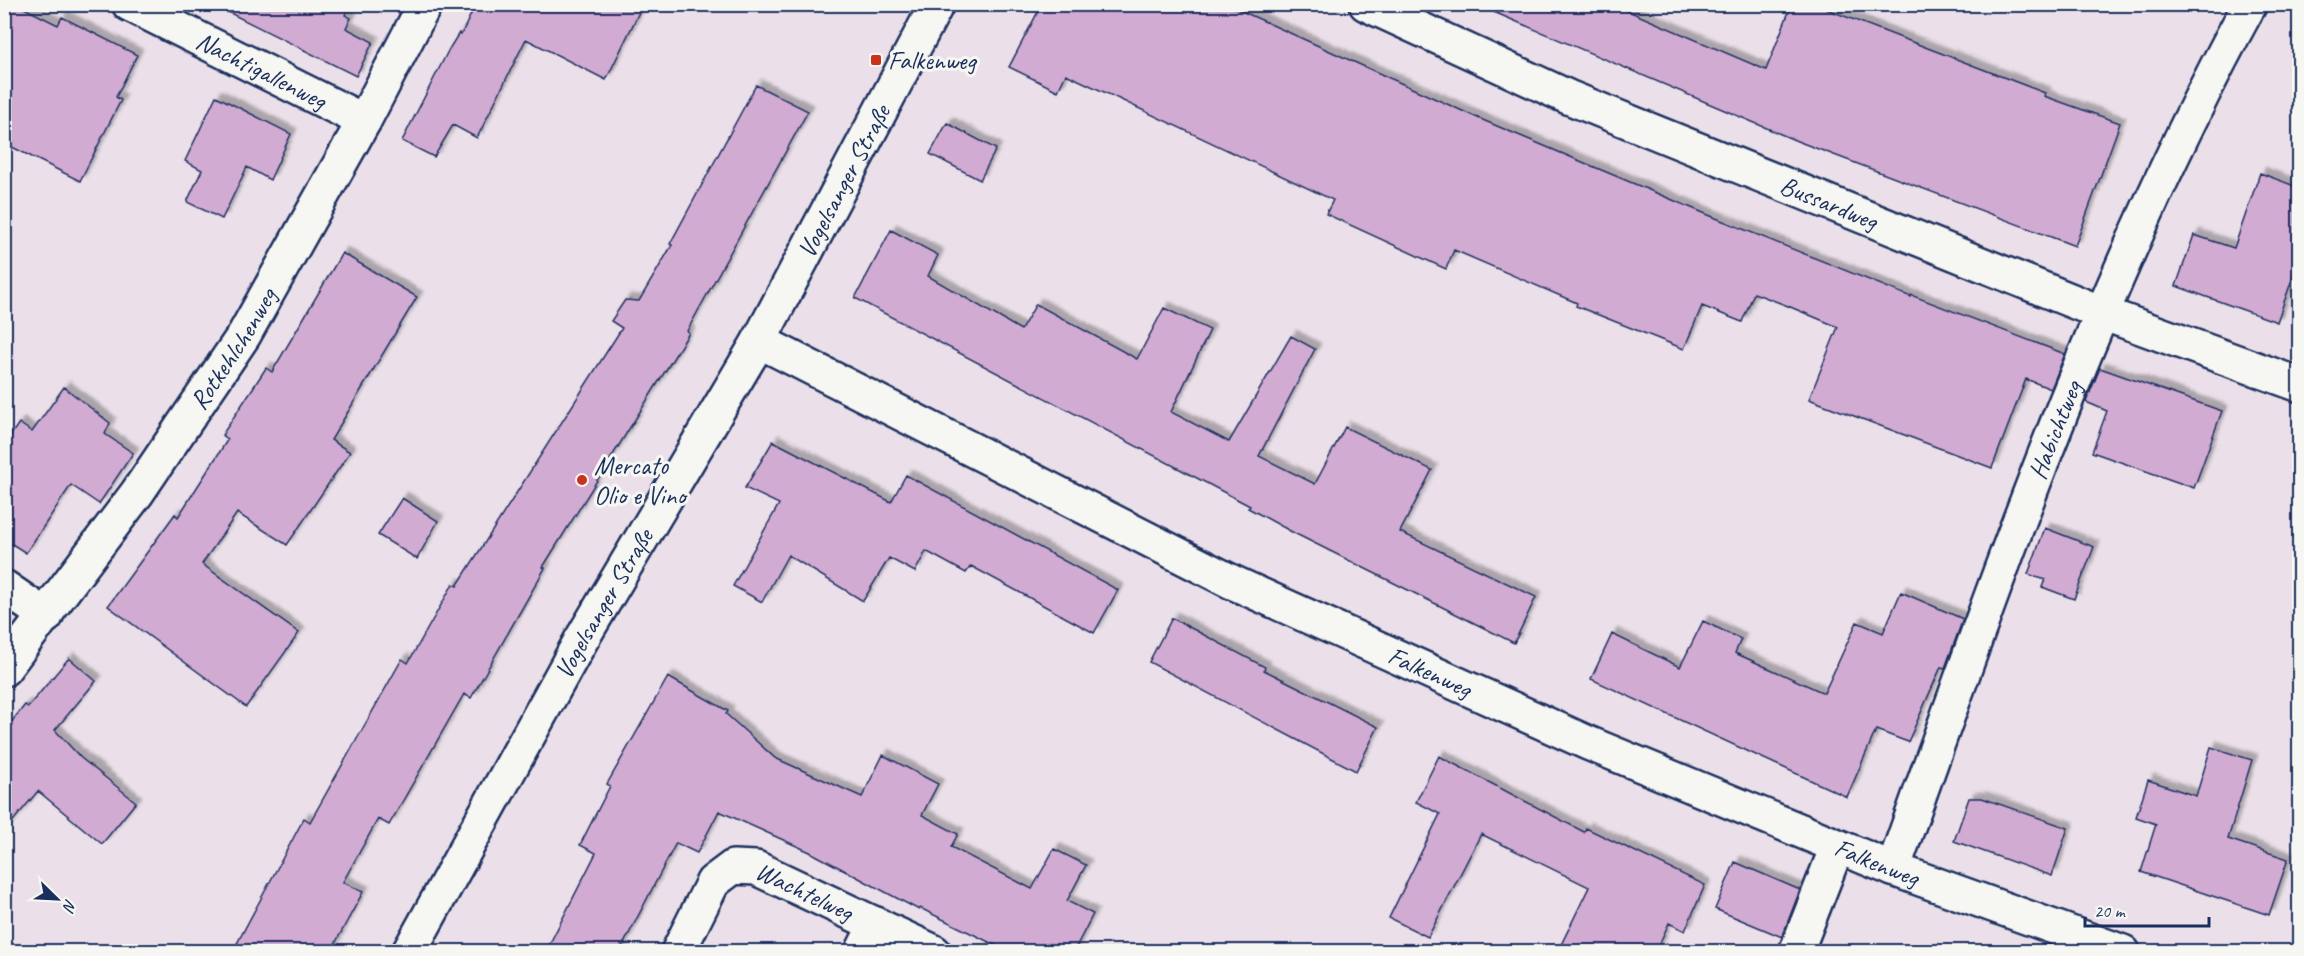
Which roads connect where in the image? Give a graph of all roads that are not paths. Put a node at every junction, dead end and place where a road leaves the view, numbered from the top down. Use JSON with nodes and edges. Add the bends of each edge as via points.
{"nodes":[{"id":1,"x":129,"y":4,"type":"edge"},
{"id":2,"x":425,"y":4,"type":"edge"},
{"id":3,"x":937,"y":4,"type":"edge"},
{"id":4,"x":1366,"y":4,"type":"edge"},
{"id":5,"x":2250,"y":4,"type":"edge"},
{"id":6,"x":364,"y":121,"type":"junction"},
{"id":7,"x":2102,"y":313,"type":"junction"},
{"id":8,"x":759,"y":341,"type":"junction"},
{"id":9,"x":2300,"y":385,"type":"edge"},
{"id":10,"x":4,"y":587,"type":"edge"},
{"id":11,"x":46,"y":616,"type":"junction"},
{"id":12,"x":4,"y":669,"type":"edge"},
{"id":13,"x":1838,"y":847,"type":"junction"},
{"id":14,"x":1893,"y":869,"type":"junction"},
{"id":15,"x":869,"y":938,"type":"edge"},
{"id":16,"x":409,"y":951,"type":"edge"},
{"id":17,"x":678,"y":951,"type":"edge"},
{"id":18,"x":934,"y":951,"type":"edge"},
{"id":19,"x":1796,"y":951,"type":"edge"},
{"id":20,"x":2123,"y":951,"type":"edge"}],
"edges":[{"from":1,"to":6,"type":"street","name":"Nachtigallenweg"},
{"from":2,"to":6,"type":"street","name":"Rotkehlchenweg"},
{"from":3,"to":8,"type":"street","name":"Vogelsanger Straße"},
{"from":4,"to":7,"type":"street","name":"Bussardweg","via":[[1568,97]]},
{"from":5,"to":7,"type":"street","name":"Habichtweg","via":[[2203,90]]},
{"from":6,"to":11,"type":"street","name":"Rotkehlchenweg","via":[[244,335],[137,493]]},
{"from":7,"to":9,"type":"street","name":"Bussardweg"},
{"from":7,"to":14,"type":"street","name":"Habichtweg","via":[[1992,594]]},
{"from":8,"to":13,"type":"street","name":"Falkenweg","via":[[1232,582],[1588,743]]},
{"from":8,"to":16,"type":"street","name":"Vogelsanger Straße","via":[[580,642]]},
{"from":10,"to":11,"type":"street"},
{"from":11,"to":12,"type":"street","name":"Rotkehlchenweg"},
{"from":13,"to":14,"type":"street","name":"Falkenweg"},
{"from":13,"to":19,"type":"street"},
{"from":14,"to":20,"type":"street","name":"Falkenweg"},
{"from":15,"to":17,"type":"street","name":"Wachtelweg","via":[[756,868],[733,867],[713,882]]},
{"from":15,"to":18,"type":"street","name":"Wachtelweg"}]}
